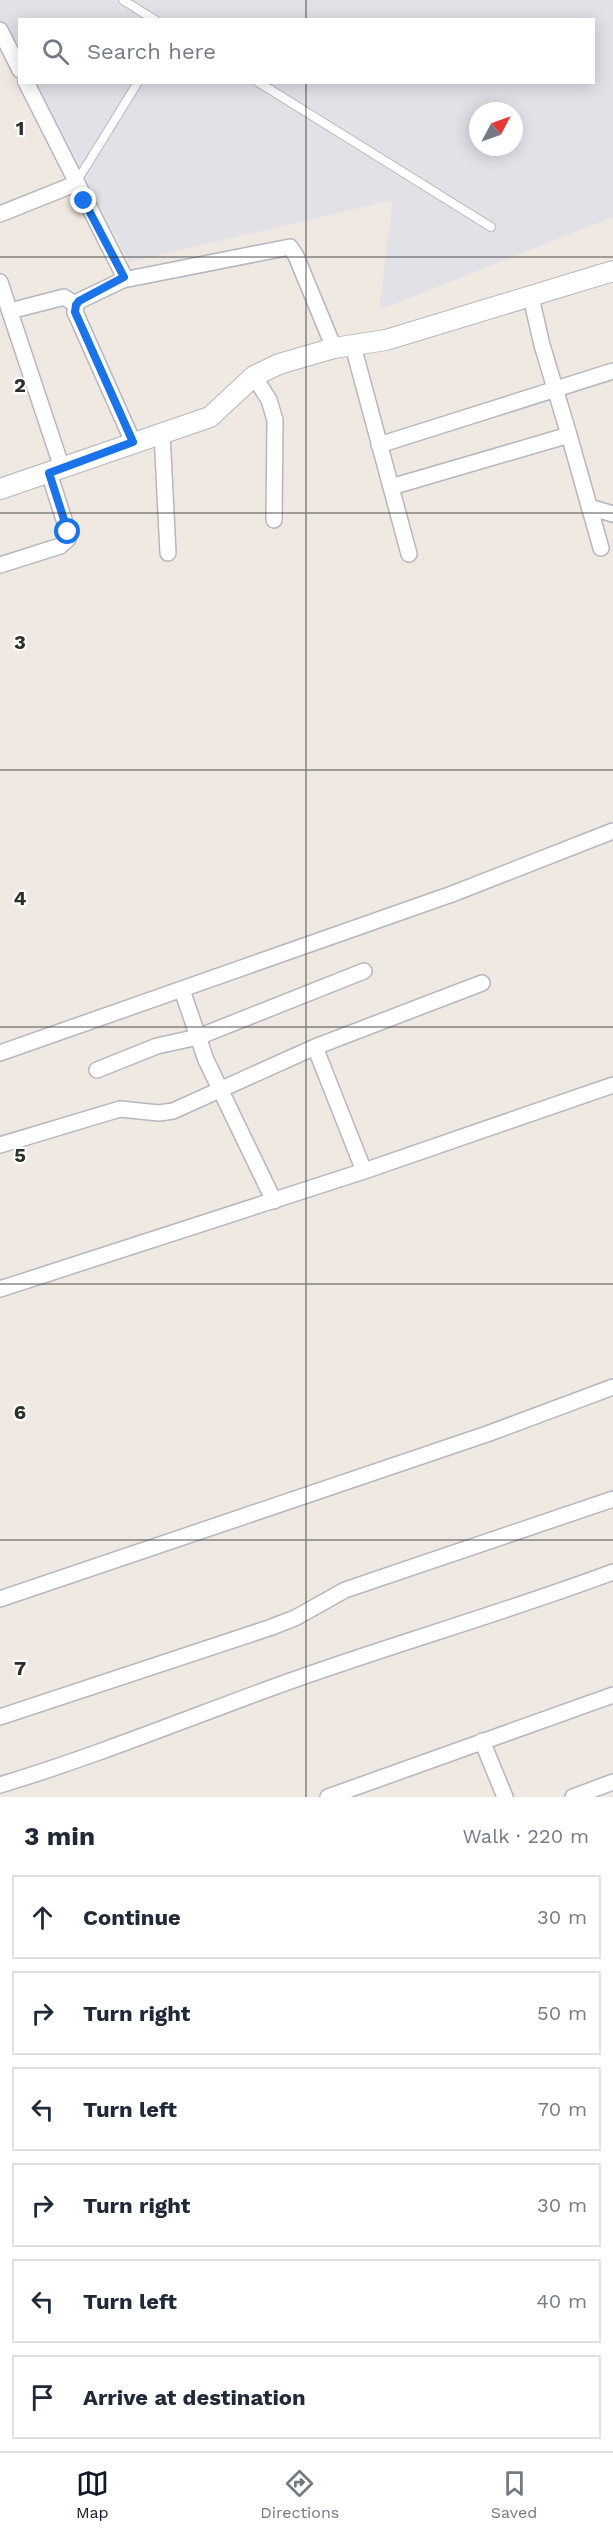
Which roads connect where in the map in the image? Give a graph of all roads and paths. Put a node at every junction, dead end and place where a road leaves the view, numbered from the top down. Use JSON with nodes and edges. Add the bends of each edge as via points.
{"nodes":[{"id":1,"x":123,"y":0,"type":"edge"},
{"id":2,"x":152,"y":18,"type":"edge"},
{"id":3,"x":0,"y":30,"type":"edge"},
{"id":4,"x":18,"y":66,"type":"edge"},
{"id":5,"x":27,"y":84,"type":"edge"},
{"id":6,"x":137,"y":84,"type":"edge"},
{"id":7,"x":261,"y":84,"type":"edge"},
{"id":8,"x":75,"y":184,"type":"junction"},
{"id":9,"x":0,"y":214,"type":"edge"},
{"id":10,"x":491,"y":226,"type":"dead end"},
{"id":11,"x":613,"y":272,"type":"edge"},
{"id":12,"x":123,"y":280,"type":"junction"},
{"id":13,"x":0,"y":282,"type":"edge"},
{"id":14,"x":531,"y":297,"type":"junction"},
{"id":15,"x":76,"y":305,"type":"junction"},
{"id":16,"x":10,"y":311,"type":"junction"},
{"id":17,"x":344,"y":347,"type":"junction"},
{"id":18,"x":613,"y":372,"type":"edge"},
{"id":19,"x":254,"y":376,"type":"junction"},
{"id":20,"x":556,"y":388,"type":"junction"},
{"id":21,"x":162,"y":433,"type":"junction"},
{"id":22,"x":569,"y":435,"type":"junction"},
{"id":23,"x":133,"y":442,"type":"junction"},
{"id":24,"x":380,"y":445,"type":"junction"},
{"id":25,"x":56,"y":470,"type":"junction"},
{"id":26,"x":391,"y":487,"type":"junction"},
{"id":27,"x":0,"y":489,"type":"edge"},
{"id":28,"x":589,"y":507,"type":"junction"},
{"id":29,"x":611,"y":511,"type":"edge"},
{"id":30,"x":274,"y":520,"type":"dead end"},
{"id":31,"x":601,"y":548,"type":"dead end"},
{"id":32,"x":168,"y":553,"type":"dead end"},
{"id":33,"x":409,"y":554,"type":"dead end"},
{"id":34,"x":0,"y":565,"type":"edge"},
{"id":35,"x":613,"y":831,"type":"edge"},
{"id":36,"x":364,"y":972,"type":"dead end"},
{"id":37,"x":482,"y":983,"type":"dead end"},
{"id":38,"x":182,"y":990,"type":"junction"},
{"id":39,"x":198,"y":1038,"type":"junction"},
{"id":40,"x":315,"y":1047,"type":"junction"},
{"id":41,"x":0,"y":1053,"type":"edge"},
{"id":42,"x":97,"y":1070,"type":"dead end"},
{"id":43,"x":613,"y":1085,"type":"edge"},
{"id":44,"x":221,"y":1092,"type":"junction"},
{"id":45,"x":0,"y":1145,"type":"edge"},
{"id":46,"x":364,"y":1171,"type":"junction"},
{"id":47,"x":274,"y":1201,"type":"junction"},
{"id":48,"x":0,"y":1289,"type":"edge"},
{"id":49,"x":613,"y":1387,"type":"edge"},
{"id":50,"x":613,"y":1499,"type":"edge"},
{"id":51,"x":613,"y":1572,"type":"edge"},
{"id":52,"x":0,"y":1599,"type":"edge"},
{"id":53,"x":613,"y":1695,"type":"edge"},
{"id":54,"x":0,"y":1717,"type":"edge"},
{"id":55,"x":482,"y":1741,"type":"junction"},
{"id":56,"x":613,"y":1782,"type":"edge"},
{"id":57,"x":0,"y":1785,"type":"edge"},
{"id":58,"x":328,"y":1797,"type":"edge"},
{"id":59,"x":505,"y":1797,"type":"edge"},
{"id":60,"x":573,"y":1797,"type":"edge"}],
"edges":[{"from":1,"to":2,"type":"lane"},
{"from":3,"to":4,"type":"street"},
{"from":5,"to":8,"type":"street"},
{"from":6,"to":8,"type":"lane"},
{"from":7,"to":10,"type":"lane"},
{"from":8,"to":9,"type":"street"},
{"from":8,"to":12,"type":"street"},
{"from":11,"to":14,"type":"street"},
{"from":12,"to":15,"type":"street"},
{"from":12,"to":17,"type":"street","via":[[290,247]]},
{"from":13,"to":16,"type":"street"},
{"from":14,"to":17,"type":"street","via":[[386,340]]},
{"from":14,"to":20,"type":"street"},
{"from":15,"to":16,"type":"street","via":[[64,297]]},
{"from":15,"to":23,"type":"street","via":[[79,322]]},
{"from":16,"to":25,"type":"street"},
{"from":17,"to":19,"type":"street","via":[[279,364]]},
{"from":17,"to":24,"type":"street"},
{"from":18,"to":20,"type":"street"},
{"from":19,"to":21,"type":"street","via":[[210,417]]},
{"from":19,"to":30,"type":"street","via":[[269,400],[275,420]]},
{"from":20,"to":22,"type":"street"},
{"from":20,"to":24,"type":"street"},
{"from":21,"to":23,"type":"street"},
{"from":21,"to":32,"type":"street"},
{"from":22,"to":26,"type":"street"},
{"from":22,"to":28,"type":"street"},
{"from":23,"to":25,"type":"street"},
{"from":24,"to":26,"type":"street"},
{"from":25,"to":27,"type":"street"},
{"from":25,"to":34,"type":"street","via":[[68,539],[60,546]]},
{"from":26,"to":33,"type":"street"},
{"from":28,"to":29,"type":"street"},
{"from":28,"to":31,"type":"street"},
{"from":35,"to":38,"type":"street","via":[[452,894]]},
{"from":36,"to":39,"type":"street"},
{"from":37,"to":40,"type":"street"},
{"from":38,"to":39,"type":"street"},
{"from":38,"to":41,"type":"street"},
{"from":39,"to":42,"type":"street","via":[[157,1046]]},
{"from":39,"to":44,"type":"street"},
{"from":40,"to":44,"type":"street"},
{"from":40,"to":46,"type":"street"},
{"from":43,"to":46,"type":"street"},
{"from":44,"to":45,"type":"street","via":[[173,1111],[120,1109]]},
{"from":44,"to":47,"type":"street"},
{"from":46,"to":47,"type":"street"},
{"from":47,"to":48,"type":"street"},
{"from":49,"to":52,"type":"street"},
{"from":50,"to":54,"type":"street","via":[[345,1590],[302,1615],[269,1628]]},
{"from":51,"to":57,"type":"street","via":[[284,1683]]},
{"from":53,"to":55,"type":"street"},
{"from":55,"to":58,"type":"street"},
{"from":55,"to":59,"type":"street"},
{"from":56,"to":60,"type":"street"}]}
